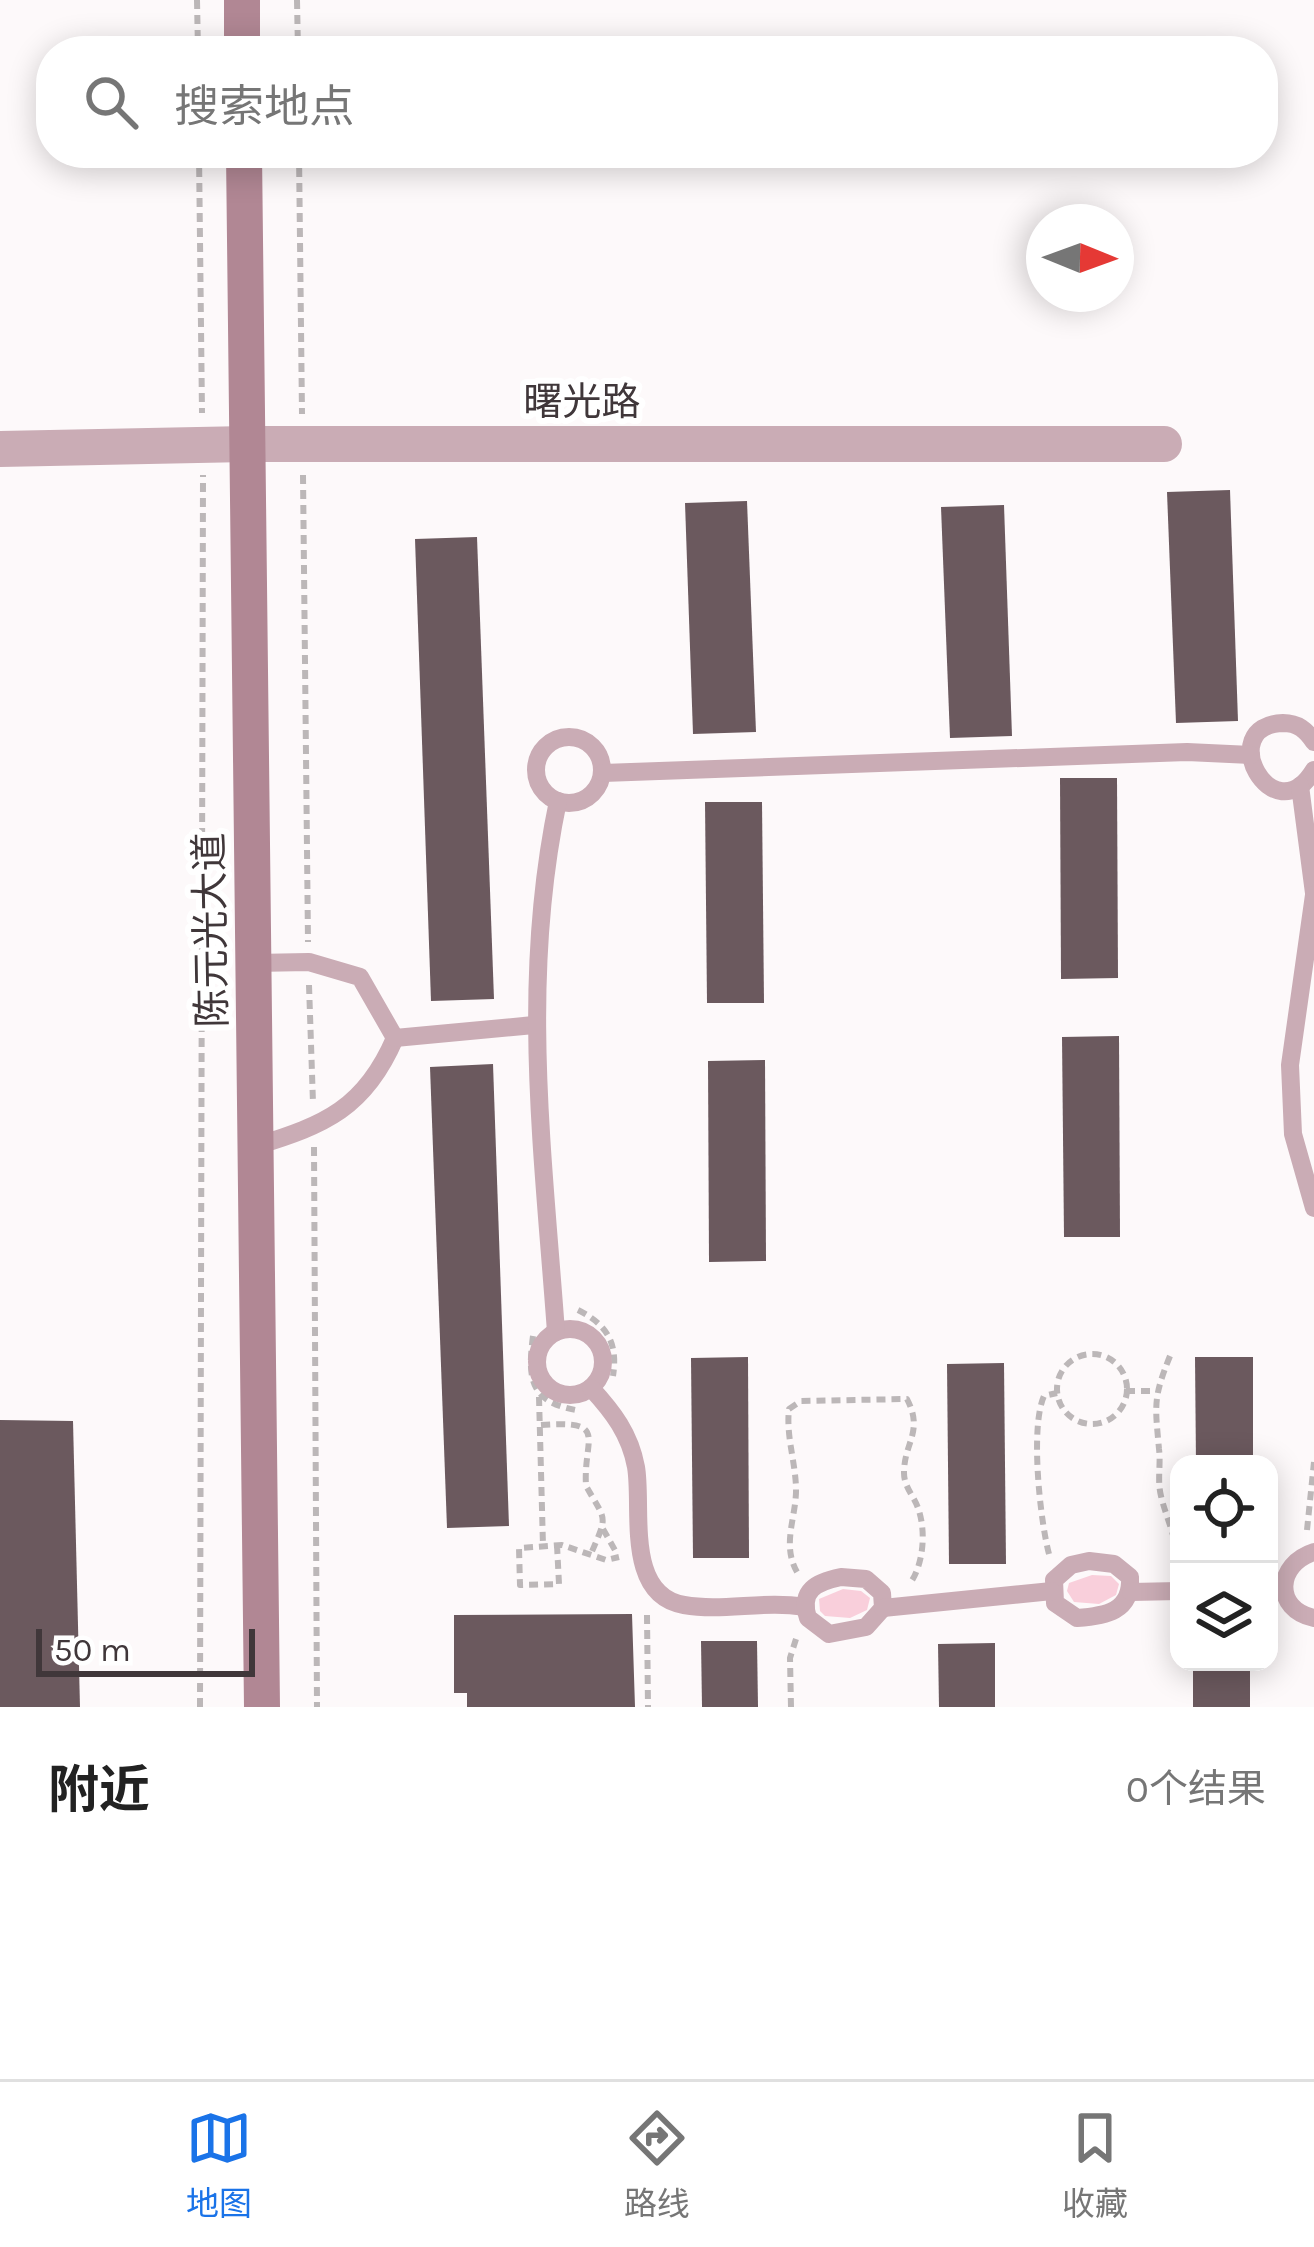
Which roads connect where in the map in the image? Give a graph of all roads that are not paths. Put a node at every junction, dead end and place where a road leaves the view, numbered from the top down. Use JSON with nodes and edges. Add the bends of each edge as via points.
{"nodes":[{"id":1,"x":242,"y":0,"type":"edge"},
{"id":2,"x":242,"y":36,"type":"edge"},
{"id":3,"x":244,"y":168,"type":"edge"},
{"id":4,"x":247,"y":444,"type":"junction"},
{"id":5,"x":1164,"y":444,"type":"dead end"},
{"id":6,"x":0,"y":449,"type":"edge"},
{"id":7,"x":1314,"y":742,"type":"edge"},
{"id":8,"x":1251,"y":755,"type":"junction"},
{"id":9,"x":1314,"y":770,"type":"edge"},
{"id":10,"x":603,"y":773,"type":"junction"},
{"id":11,"x":1300,"y":786,"type":"junction"},
{"id":12,"x":558,"y":801,"type":"junction"},
{"id":13,"x":1314,"y":894,"type":"edge"},
{"id":14,"x":253,"y":963,"type":"junction"},
{"id":15,"x":534,"y":1025,"type":"junction"},
{"id":16,"x":395,"y":1038,"type":"junction"},
{"id":17,"x":256,"y":1146,"type":"junction"},
{"id":18,"x":1314,"y":1208,"type":"edge"},
{"id":19,"x":556,"y":1332,"type":"junction"},
{"id":20,"x":591,"y":1388,"type":"junction"},
{"id":21,"x":1309,"y":1547,"type":"edge"},
{"id":22,"x":1170,"y":1582,"type":"edge"},
{"id":23,"x":1278,"y":1588,"type":"edge"},
{"id":24,"x":1278,"y":1591,"type":"edge"},
{"id":25,"x":1052,"y":1592,"type":"junction"},
{"id":26,"x":1131,"y":1592,"type":"junction"},
{"id":27,"x":800,"y":1606,"type":"junction"},
{"id":28,"x":883,"y":1608,"type":"junction"},
{"id":29,"x":1314,"y":1618,"type":"edge"},
{"id":30,"x":262,"y":1707,"type":"edge"}],
"edges":[{"from":1,"to":2,"type":"main road"},
{"from":3,"to":4,"type":"main road","name":"陈元光大道"},
{"from":4,"to":5,"type":"street","name":"曙光路"},
{"from":4,"to":6,"type":"street","name":"曙光路"},
{"from":4,"to":14,"type":"main road","name":"陈元光大道"},
{"from":7,"to":8,"type":"lane","via":[[1306,730],[1276,723],[1261,731]]},
{"from":8,"to":10,"type":"lane"},
{"from":8,"to":11,"type":"lane","via":[[1268,786]]},
{"from":9,"to":11,"type":"lane"},
{"from":10,"to":12,"type":"lane","via":[[586,800]]},
{"from":10,"to":12,"type":"lane","via":[[592,744],[577,736],[547,745],[536,774]]},
{"from":11,"to":13,"type":"lane"},
{"from":12,"to":15,"type":"lane"},
{"from":13,"to":18,"type":"lane","via":[[1290,1064],[1293,1134]]},
{"from":14,"to":16,"type":"lane","via":[[309,962],[360,977]]},
{"from":14,"to":17,"type":"main road","name":"陈元光大道"},
{"from":15,"to":16,"type":"lane"},
{"from":15,"to":19,"type":"lane"},
{"from":16,"to":17,"type":"lane","via":[[354,1100],[314,1128]]},
{"from":17,"to":30,"type":"main road","name":"陈元光大道"},
{"from":19,"to":20,"type":"lane","via":[[578,1329],[602,1349],[604,1365]]},
{"from":19,"to":20,"type":"lane","via":[[538,1350],[543,1382],[571,1396]]},
{"from":20,"to":27,"type":"lane","via":[[629,1442],[640,1551],[660,1591],[680,1605]]},
{"from":21,"to":23,"type":"lane"},
{"from":22,"to":26,"type":"lane"},
{"from":24,"to":29,"type":"lane"},
{"from":25,"to":26,"type":"lane","via":[[1076,1618],[1114,1612]]},
{"from":25,"to":26,"type":"lane","via":[[1058,1573],[1099,1561],[1130,1577]]},
{"from":25,"to":28,"type":"lane"},
{"from":27,"to":28,"type":"lane","via":[[829,1634],[866,1627]]},
{"from":27,"to":28,"type":"lane","via":[[810,1588],[851,1577],[882,1593]]}]}
